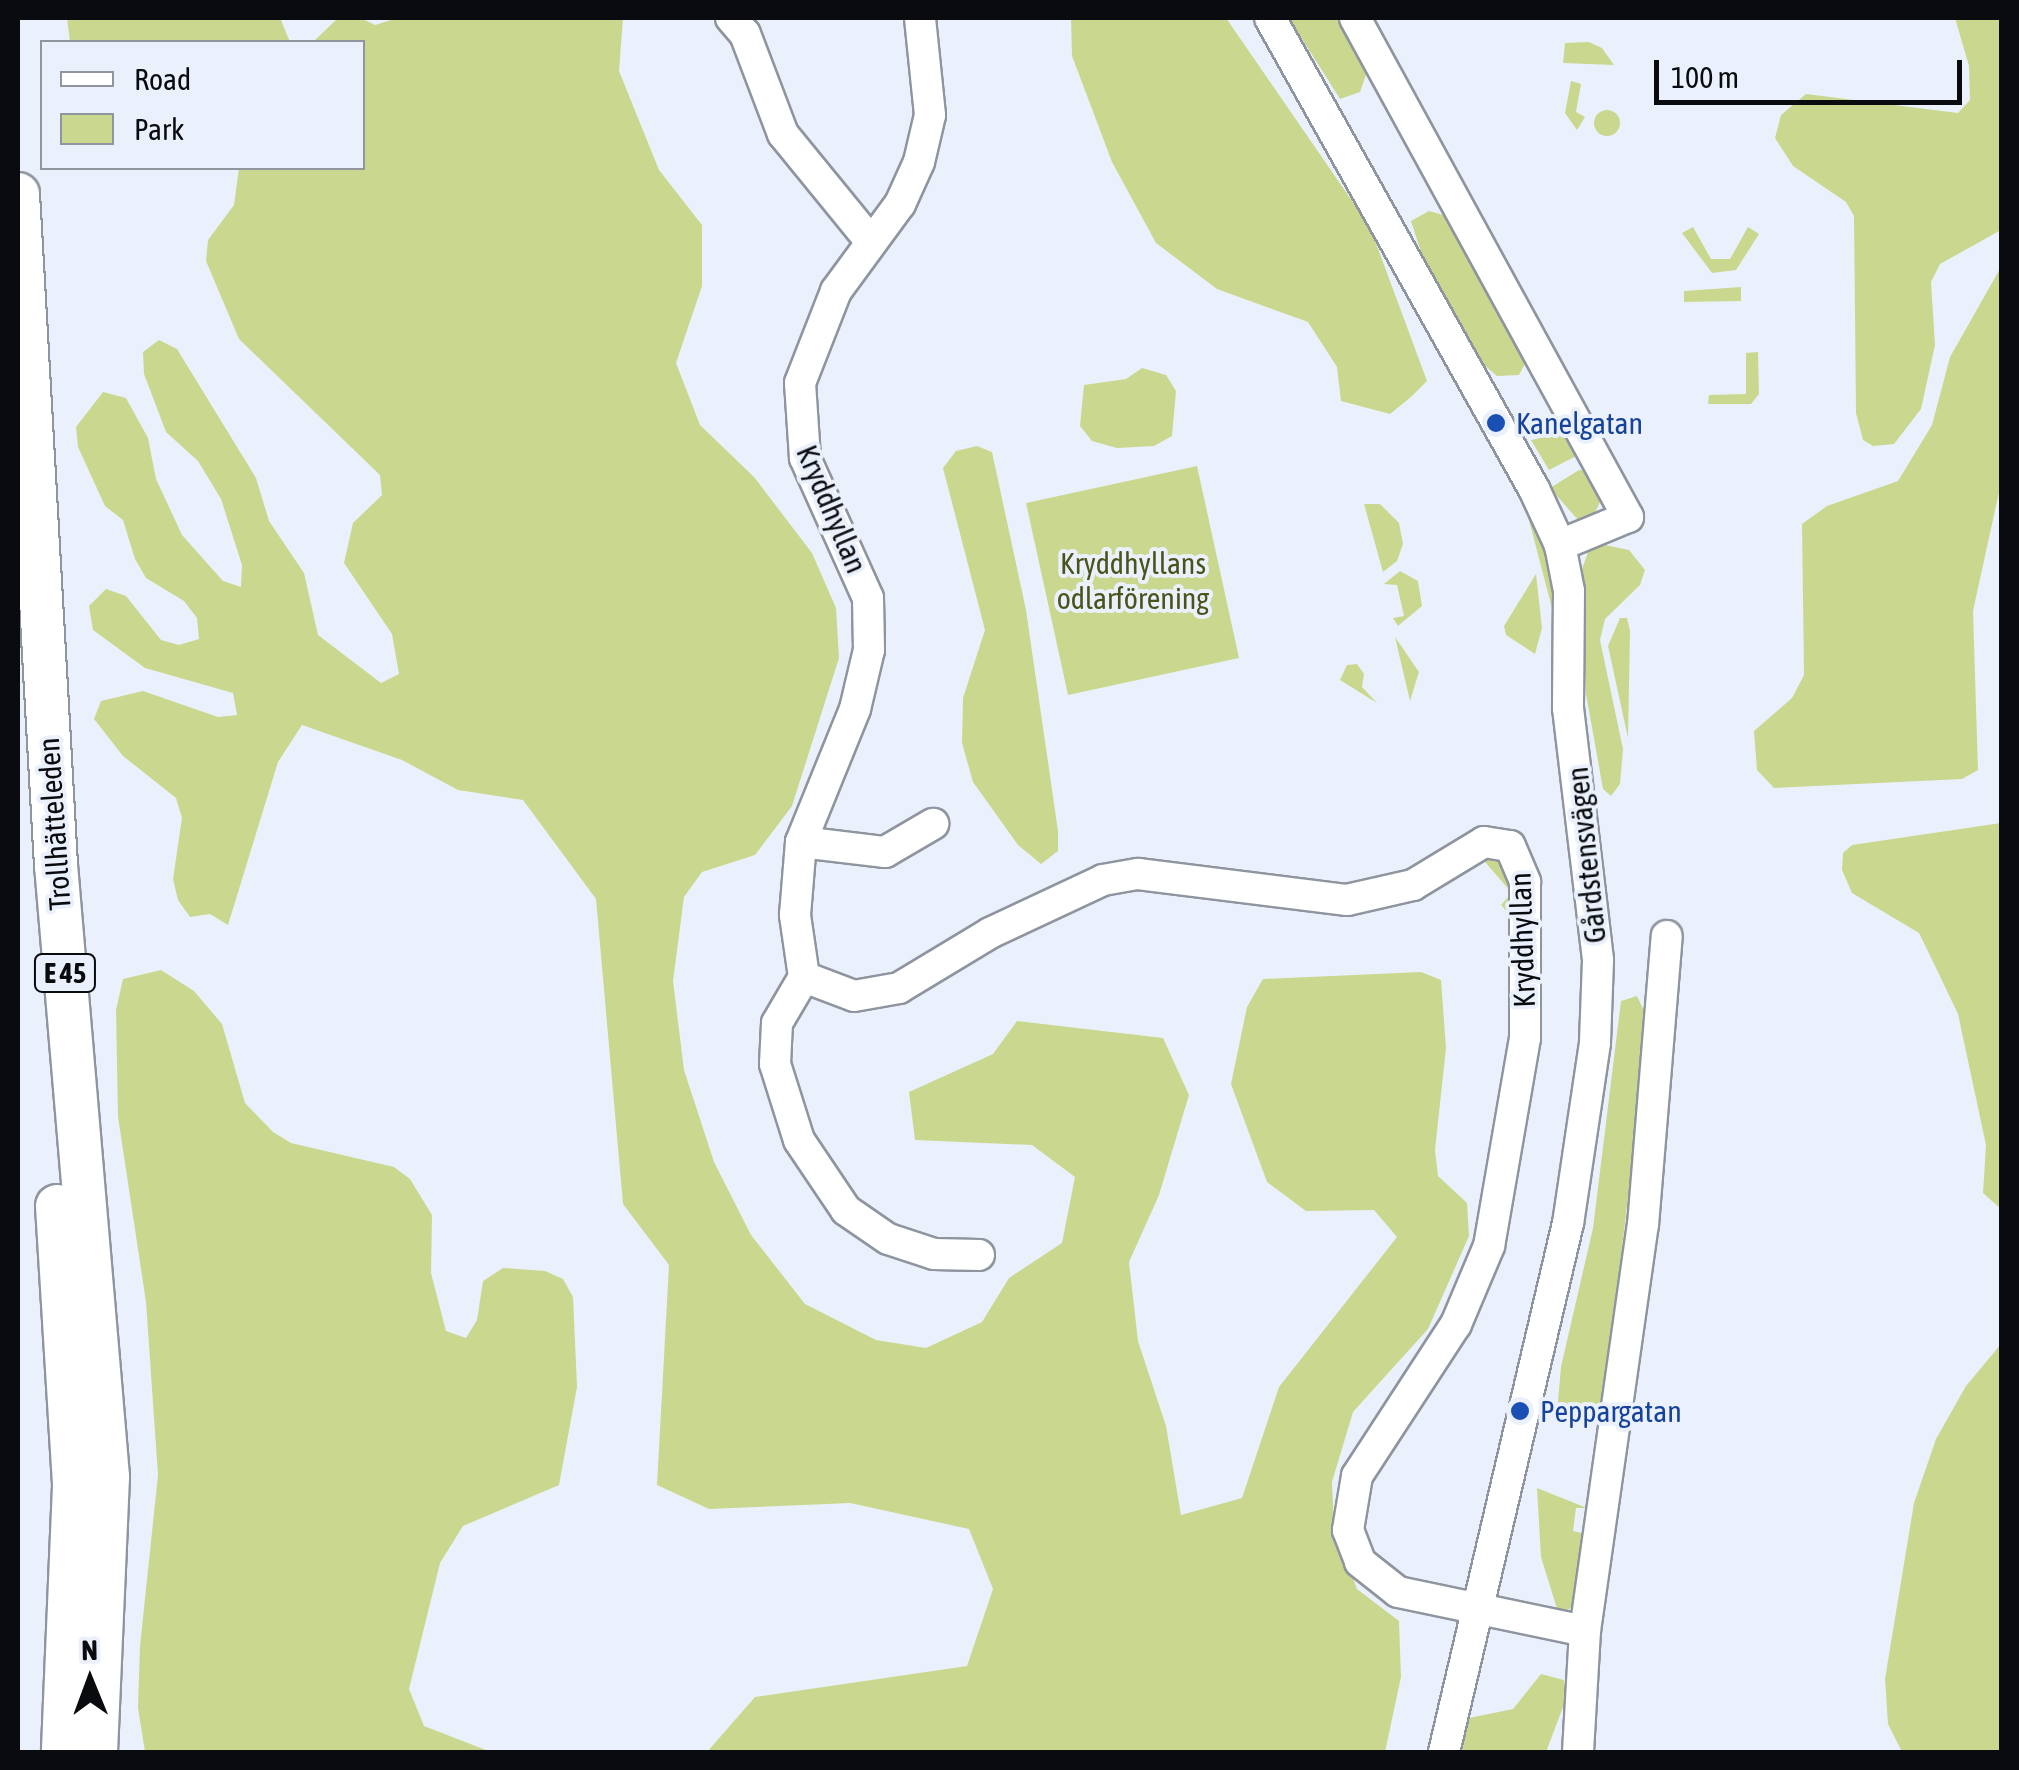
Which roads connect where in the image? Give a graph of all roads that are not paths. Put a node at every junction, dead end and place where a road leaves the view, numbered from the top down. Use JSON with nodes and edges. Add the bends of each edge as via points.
{"nodes":[{"id":1,"x":731,"y":18,"type":"edge"},
{"id":2,"x":920,"y":18,"type":"edge"},
{"id":3,"x":1270,"y":18,"type":"edge"},
{"id":4,"x":1355,"y":18,"type":"edge"},
{"id":5,"x":18,"y":194,"type":"edge"},
{"id":6,"x":871,"y":242,"type":"junction"},
{"id":7,"x":1560,"y":546,"type":"junction"},
{"id":8,"x":18,"y":737,"type":"edge"},
{"id":9,"x":932,"y":824,"type":"dead end"},
{"id":10,"x":801,"y":842,"type":"junction"},
{"id":11,"x":1668,"y":936,"type":"dead end"},
{"id":12,"x":804,"y":977,"type":"junction"},
{"id":13,"x":979,"y":1255,"type":"dead end"},
{"id":14,"x":1475,"y":1611,"type":"junction"},
{"id":15,"x":1585,"y":1631,"type":"junction"},
{"id":16,"x":62,"y":1752,"type":"edge"},
{"id":17,"x":96,"y":1752,"type":"edge"},
{"id":18,"x":1444,"y":1752,"type":"edge"},
{"id":19,"x":1578,"y":1752,"type":"edge"}],
"edges":[{"from":1,"to":6,"type":"street","via":[[745,34],[783,134]]},
{"from":2,"to":6,"type":"street","name":"Kryddhyllan","via":[[930,116],[900,204]]},
{"from":3,"to":7,"type":"street","name":"Gårdstensvägen","via":[[1358,167]]},
{"from":4,"to":7,"type":"street","via":[[1628,518]]},
{"from":5,"to":17,"type":"highway","name":"Trollhätteleden","number":"E 45","via":[[54,846],[108,1477]]},
{"from":6,"to":10,"type":"street","name":"Kryddhyllan","via":[[816,330],[800,383],[805,458],[868,598],[869,650],[855,708]]},
{"from":7,"to":14,"type":"street","name":"Gårdstensvägen","via":[[1569,591],[1568,708],[1594,892],[1595,1043],[1568,1223]]},
{"from":8,"to":16,"type":"highway","name":"Trollhätteleden","number":"E 45","via":[[74,1486]]},
{"from":9,"to":10,"type":"street","via":[[885,852]]},
{"from":10,"to":12,"type":"street","name":"Kryddhyllan","via":[[795,915]]},
{"from":11,"to":15,"type":"street","via":[[1643,1225]]},
{"from":12,"to":13,"type":"street","via":[[777,1024],[775,1064],[800,1140],[846,1210],[888,1238],[934,1254]]},
{"from":12,"to":14,"type":"street","name":"Kryddhyllan","via":[[854,996],[899,988],[1072,890],[1103,880],[1138,874],[1347,900],[1413,884],[1484,842],[1510,846],[1526,882],[1525,1038],[1489,1246],[1456,1324],[1357,1476],[1347,1515],[1360,1562],[1380,1581],[1398,1592]]},
{"from":14,"to":15,"type":"street"},
{"from":14,"to":18,"type":"street","name":"Gårdstensvägen"},
{"from":15,"to":19,"type":"street"}]}
